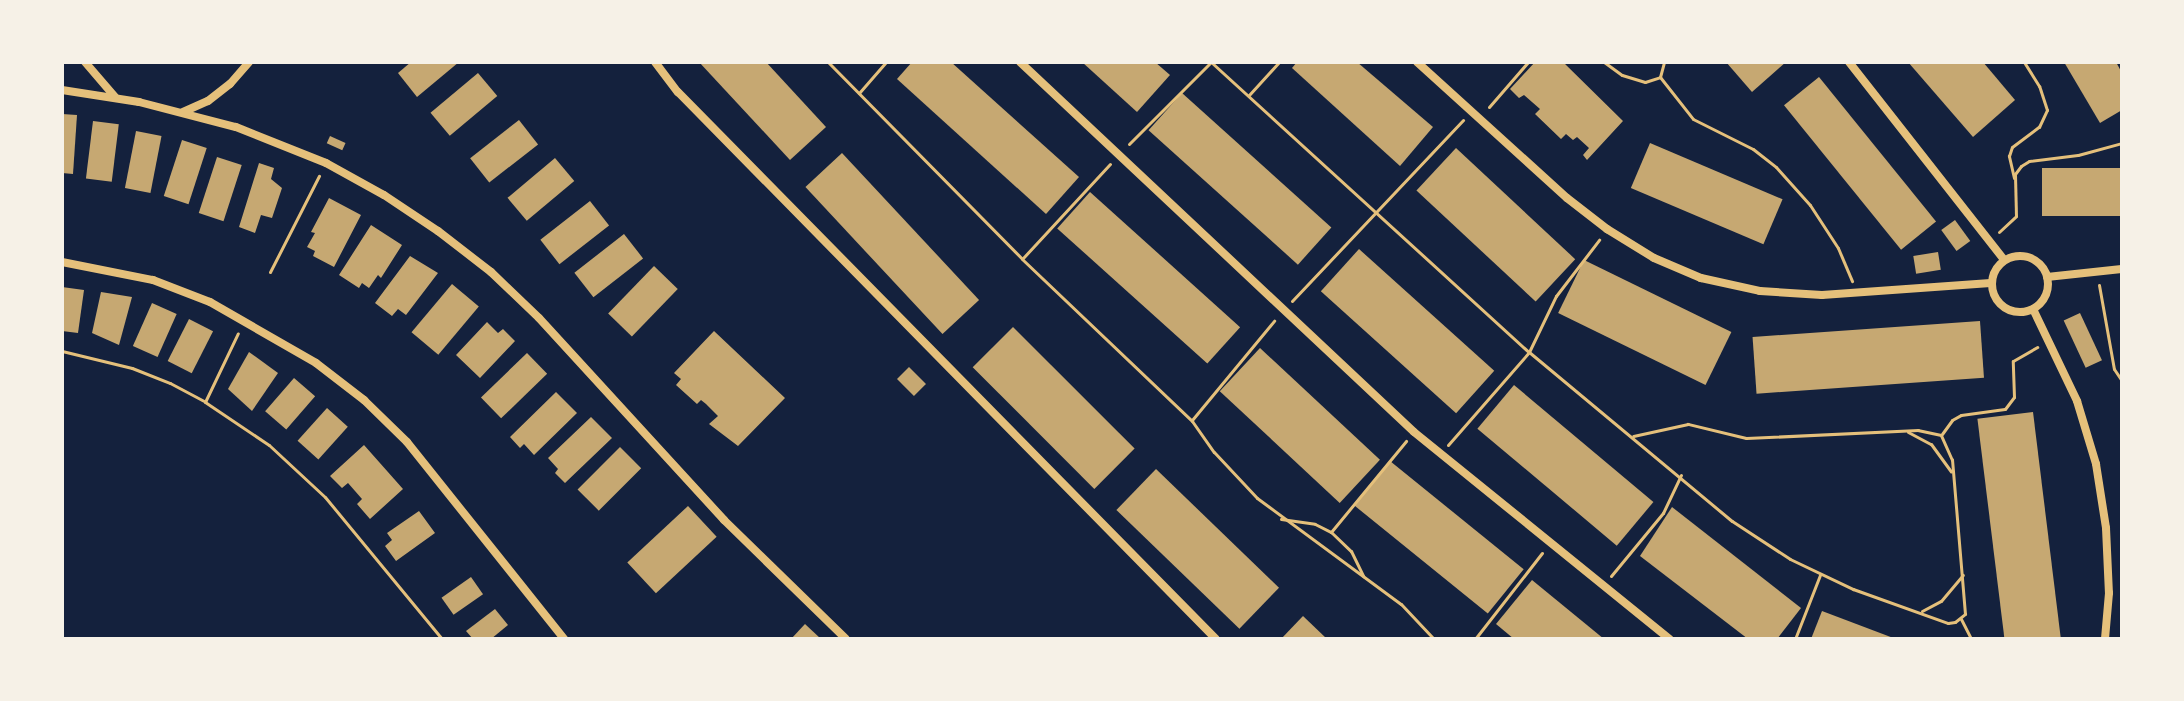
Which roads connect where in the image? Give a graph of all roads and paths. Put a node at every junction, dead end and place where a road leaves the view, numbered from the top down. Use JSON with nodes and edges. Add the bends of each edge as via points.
{"nodes":[{"id":1,"x":85,"y":62,"type":"edge"},
{"id":2,"x":249,"y":62,"type":"edge"},
{"id":3,"x":655,"y":62,"type":"edge"},
{"id":4,"x":828,"y":62,"type":"edge"},
{"id":5,"x":886,"y":62,"type":"edge"},
{"id":6,"x":1020,"y":62,"type":"edge"},
{"id":7,"x":1211,"y":62,"type":"edge"},
{"id":8,"x":1279,"y":62,"type":"edge"},
{"id":9,"x":1417,"y":62,"type":"edge"},
{"id":10,"x":1528,"y":62,"type":"edge"},
{"id":11,"x":1604,"y":62,"type":"edge"},
{"id":12,"x":1664,"y":62,"type":"edge"},
{"id":13,"x":1849,"y":62,"type":"edge"},
{"id":14,"x":2024,"y":62,"type":"edge"},
{"id":15,"x":1660,"y":77,"type":"junction"},
{"id":16,"x":62,"y":90,"type":"edge"},
{"id":17,"x":859,"y":93,"type":"junction"},
{"id":18,"x":1249,"y":96,"type":"junction"},
{"id":19,"x":115,"y":98,"type":"junction"},
{"id":20,"x":1471,"y":111,"type":"junction"},
{"id":21,"x":182,"y":112,"type":"junction"},
{"id":22,"x":1479,"y":119,"type":"junction"},
{"id":23,"x":2122,"y":143,"type":"edge"},
{"id":24,"x":326,"y":163,"type":"junction"},
{"id":25,"x":2015,"y":182,"type":"junction"},
{"id":26,"x":1375,"y":212,"type":"junction"},
{"id":27,"x":1607,"y":229,"type":"junction"},
{"id":28,"x":1989,"y":237,"type":"junction"},
{"id":29,"x":2004,"y":260,"type":"junction"},
{"id":30,"x":62,"y":262,"type":"edge"},
{"id":31,"x":2122,"y":269,"type":"edge"},
{"id":32,"x":270,"y":272,"type":"dead end"},
{"id":33,"x":2097,"y":273,"type":"junction"},
{"id":34,"x":2047,"y":277,"type":"junction"},
{"id":35,"x":1991,"y":283,"type":"junction"},
{"id":36,"x":1859,"y":295,"type":"junction"},
{"id":37,"x":2033,"y":309,"type":"junction"},
{"id":38,"x":1282,"y":311,"type":"junction"},
{"id":39,"x":244,"y":321,"type":"junction"},
{"id":40,"x":2051,"y":341,"type":"junction"},
{"id":41,"x":62,"y":351,"type":"edge"},
{"id":42,"x":1529,"y":352,"type":"junction"},
{"id":43,"x":2122,"y":381,"type":"edge"},
{"id":44,"x":205,"y":402,"type":"junction"},
{"id":45,"x":1192,"y":421,"type":"junction"},
{"id":46,"x":1906,"y":431,"type":"junction"},
{"id":47,"x":1414,"y":432,"type":"junction"},
{"id":48,"x":1941,"y":435,"type":"junction"},
{"id":49,"x":1633,"y":436,"type":"junction"},
{"id":50,"x":1440,"y":454,"type":"junction"},
{"id":51,"x":1681,"y":475,"type":"junction"},
{"id":52,"x":1953,"y":480,"type":"junction"},
{"id":53,"x":1281,"y":519,"type":"junction"},
{"id":54,"x":1331,"y":532,"type":"junction"},
{"id":55,"x":1549,"y":544,"type":"junction"},
{"id":56,"x":1820,"y":575,"type":"junction"},
{"id":57,"x":1963,"y":575,"type":"junction"},
{"id":58,"x":1363,"y":576,"type":"junction"},
{"id":59,"x":1601,"y":586,"type":"junction"},
{"id":60,"x":1921,"y":611,"type":"junction"},
{"id":61,"x":1961,"y":619,"type":"junction"},
{"id":62,"x":442,"y":639,"type":"edge"},
{"id":63,"x":564,"y":639,"type":"edge"},
{"id":64,"x":846,"y":639,"type":"edge"},
{"id":65,"x":1216,"y":639,"type":"edge"},
{"id":66,"x":1434,"y":639,"type":"edge"},
{"id":67,"x":1475,"y":639,"type":"edge"},
{"id":68,"x":1670,"y":639,"type":"edge"},
{"id":69,"x":1795,"y":639,"type":"edge"},
{"id":70,"x":1971,"y":639,"type":"edge"},
{"id":71,"x":2105,"y":639,"type":"edge"}],
"edges":[{"from":1,"to":19,"type":"street"},
{"from":2,"to":21,"type":"street","via":[[208,101]]},
{"from":3,"to":65,"type":"street","via":[[678,92]]},
{"from":4,"to":17,"type":"path"},
{"from":5,"to":17,"type":"path"},
{"from":6,"to":38,"type":"street"},
{"from":7,"to":18,"type":"path"},
{"from":8,"to":18,"type":"path"},
{"from":9,"to":20,"type":"street"},
{"from":10,"to":22,"type":"path"},
{"from":11,"to":15,"type":"path","via":[[1636,81]]},
{"from":12,"to":15,"type":"path"},
{"from":13,"to":28,"type":"street"},
{"from":14,"to":25,"type":"path","via":[[2047,110],[2039,127],[2012,147]]},
{"from":15,"to":36,"type":"path","via":[[1693,119],[1753,149],[1776,167],[1838,248]]},
{"from":16,"to":19,"type":"street"},
{"from":17,"to":45,"type":"path"},
{"from":18,"to":26,"type":"path"},
{"from":19,"to":21,"type":"street"},
{"from":20,"to":22,"type":"street"},
{"from":20,"to":26,"type":"path"},
{"from":21,"to":24,"type":"street"},
{"from":22,"to":27,"type":"street"},
{"from":23,"to":25,"type":"path","via":[[2029,161],[2015,174]]},
{"from":24,"to":32,"type":"path"},
{"from":24,"to":64,"type":"street","via":[[384,195],[491,272],[724,520]]},
{"from":25,"to":28,"type":"path","via":[[2016,216],[2009,227]]},
{"from":26,"to":38,"type":"path"},
{"from":26,"to":42,"type":"path"},
{"from":27,"to":36,"type":"street","via":[[1701,278],[1760,291]]},
{"from":27,"to":42,"type":"path","via":[[1556,296]]},
{"from":28,"to":29,"type":"street"},
{"from":29,"to":34,"type":"street","via":[[2025,256],[2035,260]]},
{"from":29,"to":35,"type":"street"},
{"from":30,"to":39,"type":"street","via":[[153,280]]},
{"from":31,"to":33,"type":"street"},
{"from":33,"to":34,"type":"street"},
{"from":33,"to":43,"type":"path","via":[[2114,369]]},
{"from":34,"to":37,"type":"street","via":[[2046,295]]},
{"from":35,"to":36,"type":"street"},
{"from":35,"to":37,"type":"street","via":[[2005,308]]},
{"from":37,"to":40,"type":"street"},
{"from":38,"to":45,"type":"path"},
{"from":38,"to":47,"type":"street"},
{"from":39,"to":44,"type":"path"},
{"from":39,"to":63,"type":"street","via":[[316,363],[407,442]]},
{"from":40,"to":48,"type":"path","via":[[2013,361],[2014,397],[2005,409],[1961,415]]},
{"from":40,"to":71,"type":"street","via":[[2096,464],[2106,528]]},
{"from":41,"to":44,"type":"path","via":[[132,368]]},
{"from":42,"to":49,"type":"path"},
{"from":42,"to":50,"type":"path"},
{"from":44,"to":62,"type":"path","via":[[269,445],[325,497]]},
{"from":45,"to":53,"type":"path","via":[[1235,476]]},
{"from":46,"to":48,"type":"path"},
{"from":46,"to":49,"type":"path","via":[[1746,438],[1688,424]]},
{"from":46,"to":52,"type":"path","via":[[1931,444]]},
{"from":47,"to":50,"type":"street"},
{"from":47,"to":54,"type":"path"},
{"from":48,"to":52,"type":"path","via":[[1950,451]]},
{"from":49,"to":51,"type":"path"},
{"from":50,"to":55,"type":"street"},
{"from":51,"to":56,"type":"path","via":[[1760,541]]},
{"from":51,"to":59,"type":"path","via":[[1663,513]]},
{"from":52,"to":57,"type":"path"},
{"from":53,"to":54,"type":"path"},
{"from":53,"to":58,"type":"path"},
{"from":54,"to":58,"type":"path","via":[[1351,551]]},
{"from":55,"to":59,"type":"street"},
{"from":55,"to":67,"type":"path"},
{"from":56,"to":60,"type":"path"},
{"from":56,"to":69,"type":"path"},
{"from":57,"to":60,"type":"path","via":[[1941,601]]},
{"from":57,"to":61,"type":"path","via":[[1966,608]]},
{"from":58,"to":66,"type":"path","via":[[1401,604]]},
{"from":59,"to":68,"type":"street"},
{"from":60,"to":61,"type":"path","via":[[1948,623]]},
{"from":61,"to":70,"type":"path"}]}
